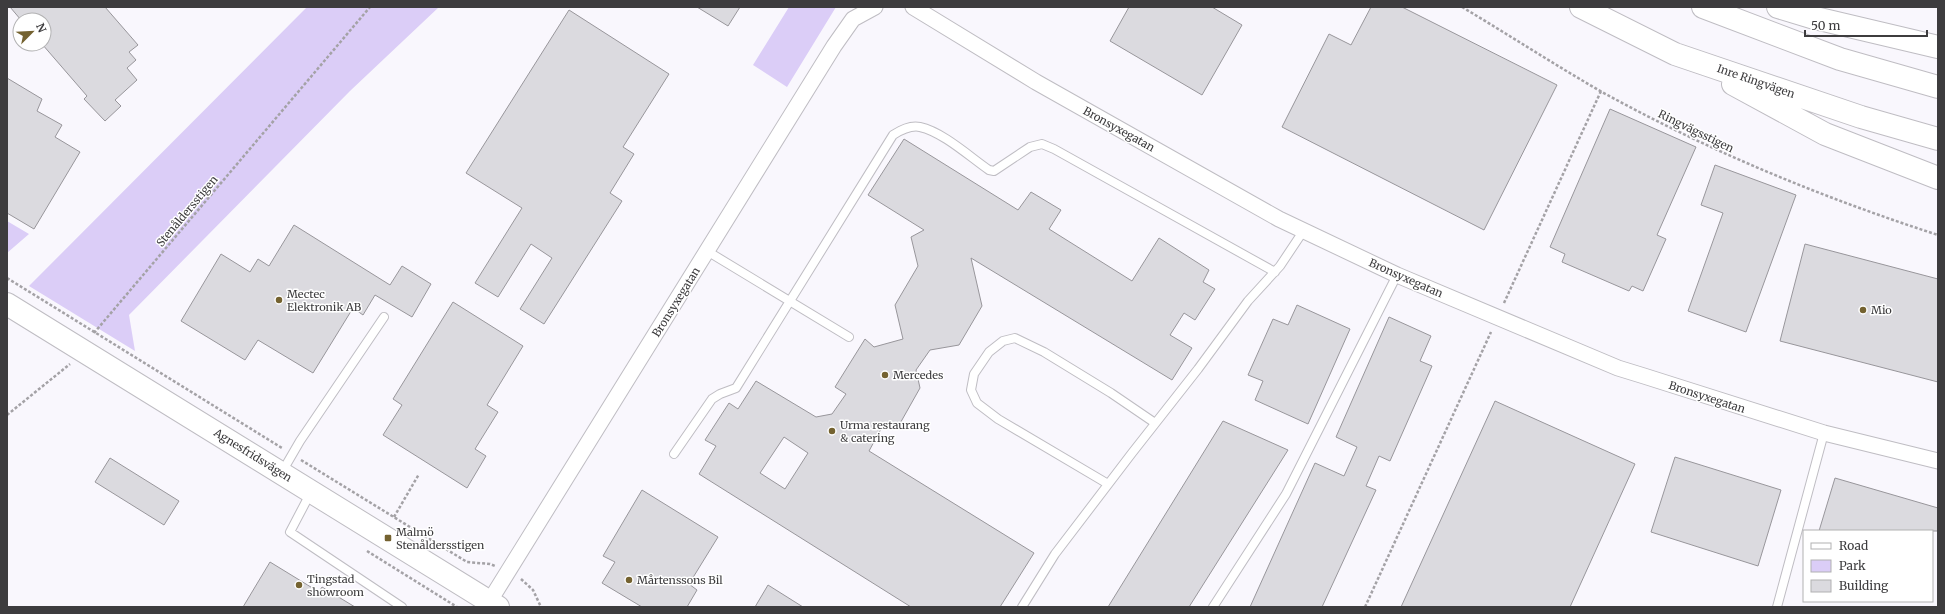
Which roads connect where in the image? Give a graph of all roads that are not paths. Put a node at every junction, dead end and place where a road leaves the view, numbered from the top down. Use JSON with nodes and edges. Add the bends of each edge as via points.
{"nodes":[{"id":1,"x":875,"y":7,"type":"edge"},
{"id":2,"x":913,"y":7,"type":"edge"},
{"id":3,"x":1581,"y":7,"type":"edge"},
{"id":4,"x":1703,"y":7,"type":"edge"},
{"id":5,"x":1778,"y":7,"type":"edge"},
{"id":6,"x":1938,"y":47,"type":"edge"},
{"id":7,"x":1675,"y":54,"type":"junction"},
{"id":8,"x":1938,"y":87,"type":"edge"},
{"id":9,"x":1938,"y":139,"type":"edge"},
{"id":10,"x":1938,"y":178,"type":"edge"},
{"id":11,"x":1304,"y":230,"type":"junction"},
{"id":12,"x":707,"y":251,"type":"junction"},
{"id":13,"x":1275,"y":272,"type":"junction"},
{"id":14,"x":1396,"y":275,"type":"junction"},
{"id":15,"x":789,"y":301,"type":"junction"},
{"id":16,"x":7,"y":304,"type":"edge"},
{"id":17,"x":384,"y":317,"type":"dead end"},
{"id":18,"x":849,"y":337,"type":"dead end"},
{"id":19,"x":1155,"y":423,"type":"junction"},
{"id":20,"x":1824,"y":433,"type":"junction"},
{"id":21,"x":674,"y":454,"type":"dead end"},
{"id":22,"x":1938,"y":461,"type":"edge"},
{"id":23,"x":282,"y":473,"type":"junction"},
{"id":24,"x":1108,"y":484,"type":"junction"},
{"id":25,"x":311,"y":491,"type":"junction"},
{"id":26,"x":492,"y":605,"type":"edge"},
{"id":27,"x":402,"y":607,"type":"edge"},
{"id":28,"x":1022,"y":607,"type":"edge"},
{"id":29,"x":1213,"y":607,"type":"edge"},
{"id":30,"x":1777,"y":607,"type":"edge"}],
"edges":[{"from":1,"to":12,"type":"street","name":"Bronsyxegatan","via":[[853,19]]},
{"from":2,"to":11,"type":"street","name":"Bronsyxegatan","via":[[1036,82]]},
{"from":3,"to":7,"type":"main road","name":"Inre Ringvägen"},
{"from":4,"to":8,"type":"main road","via":[[1840,59]]},
{"from":5,"to":6,"type":"main road"},
{"from":7,"to":9,"type":"main road","name":"Inre Ringvägen","via":[[1861,117]]},
{"from":7,"to":10,"type":"main road","via":[[1825,134]]},
{"from":11,"to":13,"type":"lane"},
{"from":11,"to":14,"type":"street","name":"Bronsyxegatan"},
{"from":12,"to":15,"type":"lane"},
{"from":12,"to":26,"type":"street","name":"Bronsyxegatan","via":[[508,572]]},
{"from":13,"to":15,"type":"lane","via":[[1042,144],[1030,147],[994,171],[934,132],[918,127],[904,128],[893,135]]},
{"from":13,"to":19,"type":"lane","via":[[1248,300]]},
{"from":14,"to":20,"type":"street","name":"Bronsyxegatan","via":[[1618,368]]},
{"from":14,"to":29,"type":"lane","via":[[1286,494]]},
{"from":15,"to":18,"type":"lane"},
{"from":15,"to":21,"type":"lane","via":[[736,388],[712,399]]},
{"from":16,"to":23,"type":"main road","name":"Agnesfridsvägen"},
{"from":17,"to":23,"type":"lane","via":[[292,454]]},
{"from":19,"to":24,"type":"lane"},
{"from":19,"to":24,"type":"lane","via":[[1051,356],[1015,338],[1002,340],[990,352],[974,374],[971,390],[977,403],[998,419]]},
{"from":20,"to":22,"type":"street","name":"Bronsyxegatan"},
{"from":20,"to":30,"type":"lane"},
{"from":23,"to":25,"type":"main road","name":"Agnesfridsvägen"},
{"from":24,"to":28,"type":"lane","via":[[1055,554]]},
{"from":25,"to":26,"type":"main road","name":"Agnesfridsvägen"},
{"from":25,"to":27,"type":"lane","via":[[290,532]]}]}
